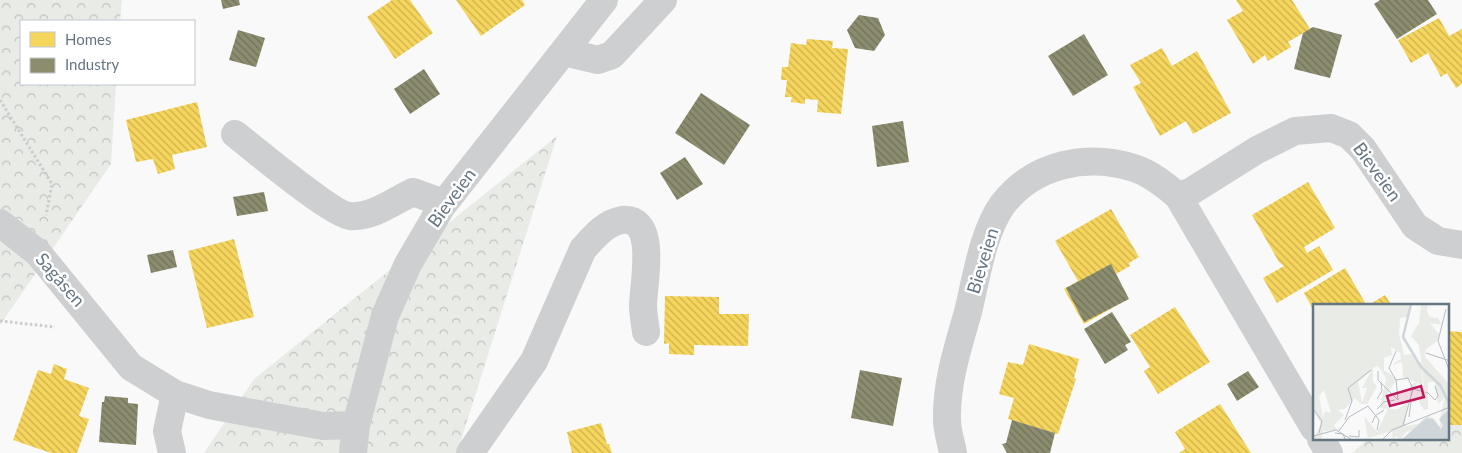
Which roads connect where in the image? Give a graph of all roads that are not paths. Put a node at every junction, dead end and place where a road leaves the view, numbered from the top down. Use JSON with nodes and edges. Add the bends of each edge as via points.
{"nodes":[{"id":1,"x":604,"y":0,"type":"edge"},
{"id":2,"x":663,"y":0,"type":"edge"},
{"id":3,"x":564,"y":52,"type":"junction"},
{"id":4,"x":235,"y":134,"type":"dead end"},
{"id":5,"x":1178,"y":196,"type":"junction"},
{"id":6,"x":442,"y":206,"type":"junction"},
{"id":7,"x":0,"y":222,"type":"edge"},
{"id":8,"x":1462,"y":245,"type":"edge"},
{"id":9,"x":646,"y":332,"type":"dead end"},
{"id":10,"x":175,"y":394,"type":"junction"},
{"id":11,"x":356,"y":425,"type":"junction"},
{"id":12,"x":1313,"y":426,"type":"edge"},
{"id":13,"x":1322,"y":440,"type":"edge"},
{"id":14,"x":172,"y":453,"type":"edge"},
{"id":15,"x":353,"y":453,"type":"edge"},
{"id":16,"x":470,"y":453,"type":"edge"},
{"id":17,"x":953,"y":453,"type":"edge"},
{"id":18,"x":1330,"y":453,"type":"edge"}],
"edges":[{"from":1,"to":3,"type":"street","name":"Bieveien"},
{"from":2,"to":3,"type":"street","via":[[612,55],[598,60]]},
{"from":3,"to":6,"type":"street","name":"Bieveien"},
{"from":4,"to":6,"type":"street","via":[[328,206],[349,216],[373,212],[413,192]]},
{"from":5,"to":8,"type":"street","name":"Bieveien","via":[[1295,131],[1331,128],[1349,135],[1363,149],[1416,226],[1438,240]]},
{"from":5,"to":12,"type":"street","name":"Bieveien"},
{"from":5,"to":17,"type":"street","name":"Bieveien","via":[[1160,181],[1134,168],[1096,160],[1058,165],[1030,179],[1003,204],[987,238],[950,381],[946,421]]},
{"from":6,"to":11,"type":"street","name":"Bieveien","via":[[408,264],[385,316]]},
{"from":7,"to":10,"type":"street","name":"Sagåsen","via":[[38,252],[131,367]]},
{"from":9,"to":16,"type":"street","via":[[643,306],[647,257],[645,240],[638,224],[630,220],[613,222],[584,250],[534,361]]},
{"from":10,"to":11,"type":"street","via":[[209,405],[323,426]]},
{"from":10,"to":14,"type":"street","via":[[168,431]]},
{"from":11,"to":15,"type":"street","name":"Bieveien"},
{"from":13,"to":18,"type":"street"}]}
